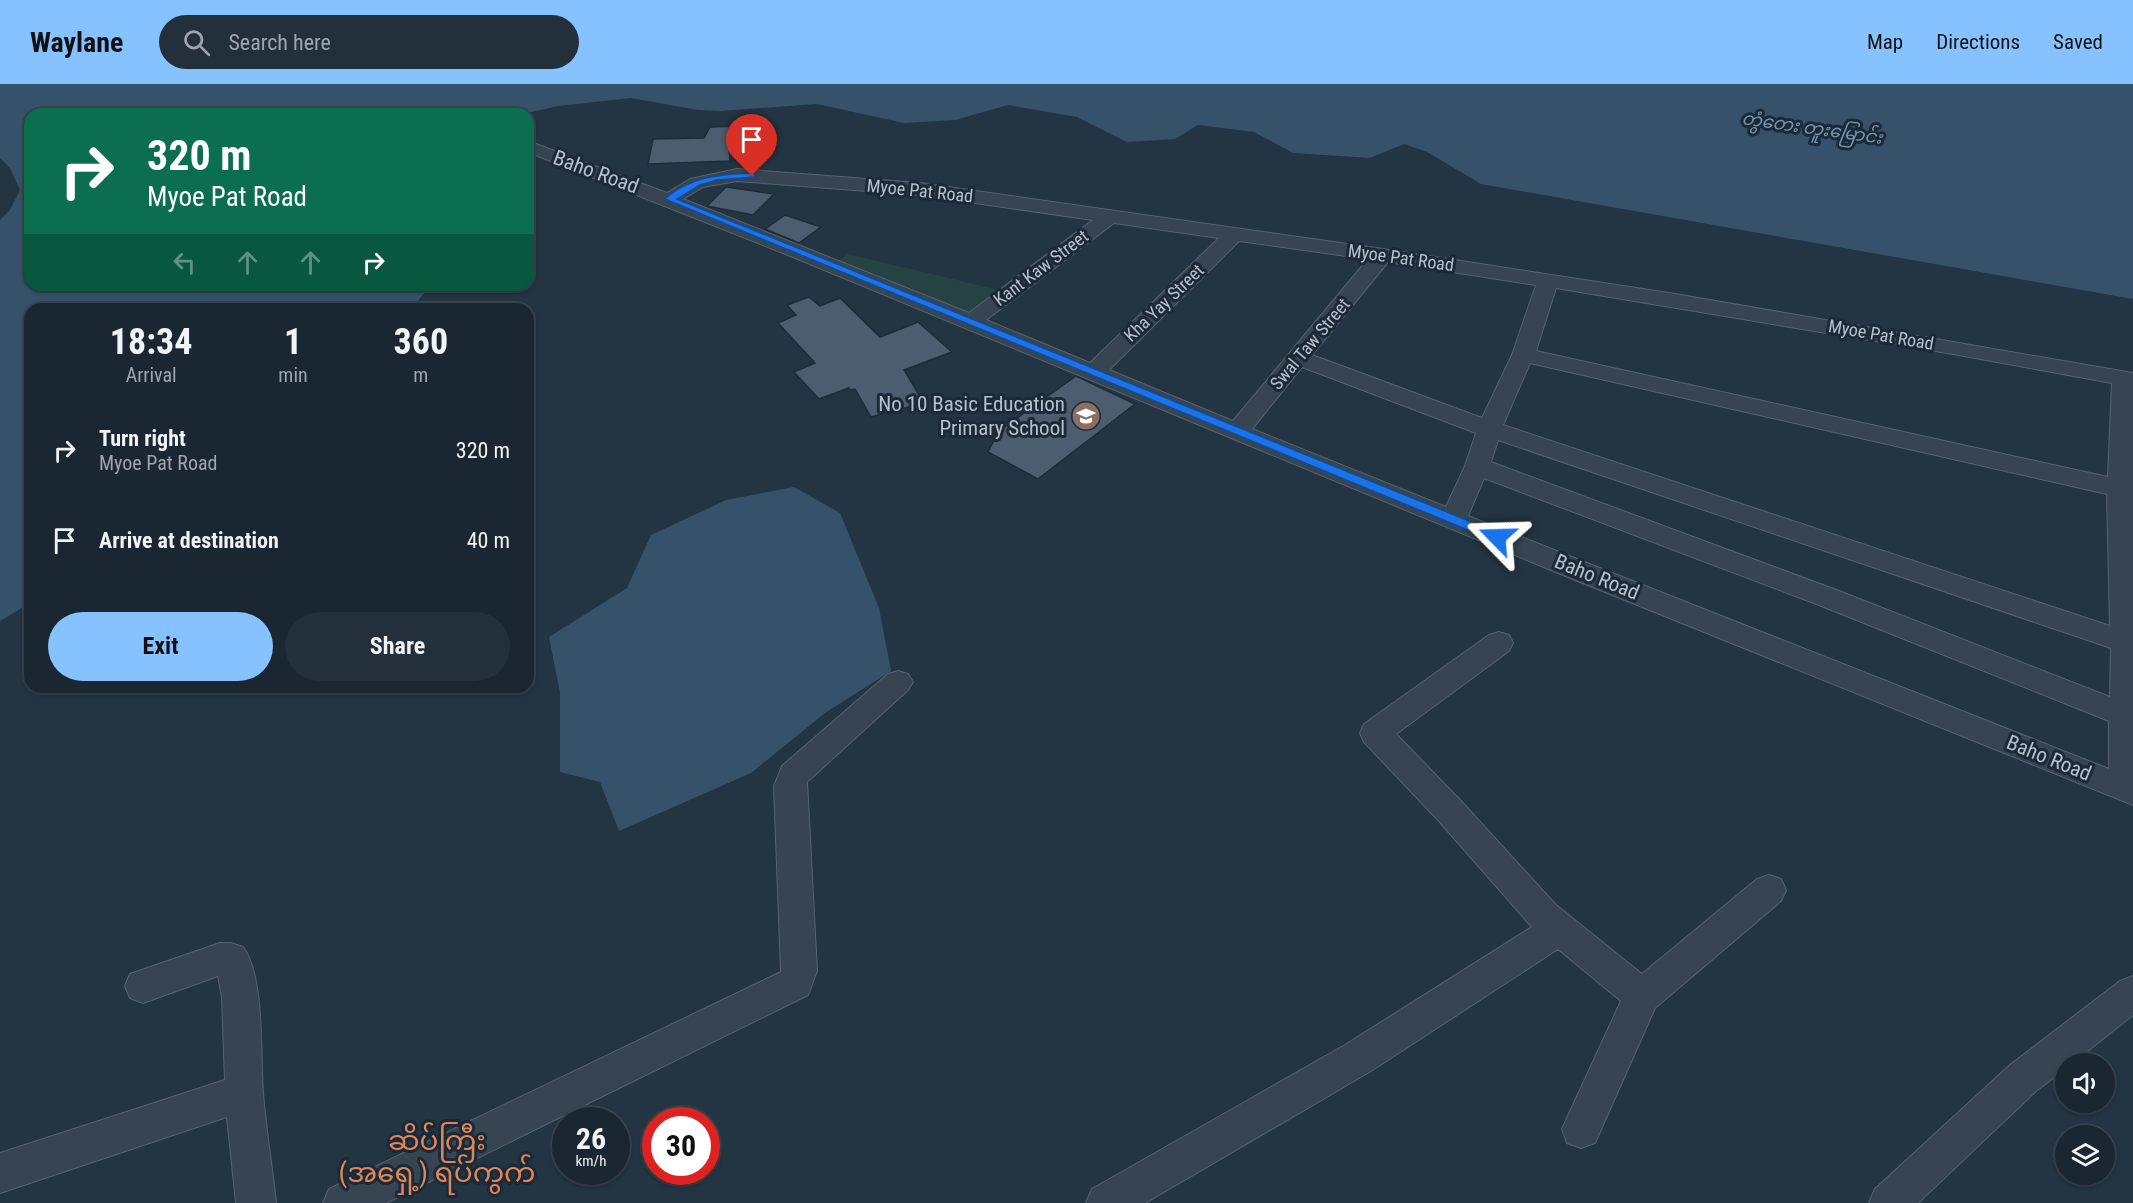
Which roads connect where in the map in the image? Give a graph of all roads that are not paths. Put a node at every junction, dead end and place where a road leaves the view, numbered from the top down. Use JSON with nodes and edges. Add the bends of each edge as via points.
{"nodes":[{"id":1,"x":534,"y":148,"type":"edge"},
{"id":2,"x":670,"y":199,"type":"junction"},
{"id":3,"x":1110,"y":216,"type":"junction"},
{"id":4,"x":1234,"y":234,"type":"junction"},
{"id":5,"x":1383,"y":255,"type":"junction"},
{"id":6,"x":1548,"y":280,"type":"junction"},
{"id":7,"x":972,"y":321,"type":"junction"},
{"id":8,"x":1523,"y":355,"type":"junction"},
{"id":9,"x":1298,"y":358,"type":"junction"},
{"id":10,"x":1094,"y":372,"type":"junction"},
{"id":11,"x":2128,"y":380,"type":"edge"},
{"id":12,"x":1490,"y":429,"type":"junction"},
{"id":13,"x":1237,"y":432,"type":"junction"},
{"id":14,"x":1477,"y":466,"type":"junction"},
{"id":15,"x":2126,"y":490,"type":"edge"},
{"id":16,"x":1453,"y":520,"type":"junction"},
{"id":17,"x":2125,"y":642,"type":"junction"},
{"id":18,"x":1499,"y":643,"type":"dead end"},
{"id":19,"x":897,"y":682,"type":"dead end"},
{"id":20,"x":2125,"y":715,"type":"junction"},
{"id":21,"x":2129,"y":790,"type":"edge"},
{"id":22,"x":1769,"y":890,"type":"dead end"},
{"id":23,"x":1560,"y":929,"type":"junction"},
{"id":24,"x":143,"y":987,"type":"dead end"},
{"id":25,"x":2133,"y":993,"type":"edge"},
{"id":26,"x":1642,"y":996,"type":"junction"},
{"id":27,"x":244,"y":1093,"type":"junction"},
{"id":28,"x":1581,"y":1129,"type":"dead end"},
{"id":29,"x":0,"y":1173,"type":"edge"},
{"id":30,"x":256,"y":1203,"type":"edge"},
{"id":31,"x":343,"y":1203,"type":"edge"},
{"id":32,"x":1106,"y":1203,"type":"edge"},
{"id":33,"x":1888,"y":1203,"type":"edge"}],
"edges":[{"from":1,"to":2,"type":"street","name":"Baho Road"},
{"from":2,"to":3,"type":"street","name":"Myoe Pat Road","via":[[697,183],[737,175],[921,189]]},
{"from":2,"to":7,"type":"street","name":"Baho Road"},
{"from":3,"to":4,"type":"street","name":"Myoe Pat Road"},
{"from":3,"to":7,"type":"street","name":"Kant Kaw Street"},
{"from":4,"to":5,"type":"street","name":"Myoe Pat Road"},
{"from":4,"to":10,"type":"street","name":"Kha Yay Street"},
{"from":5,"to":6,"type":"street","name":"Myoe Pat Road"},
{"from":5,"to":9,"type":"street","name":"Swal Taw Street"},
{"from":6,"to":8,"type":"street"},
{"from":6,"to":11,"type":"street","name":"Myoe Pat Road"},
{"from":7,"to":10,"type":"street","name":"Baho Road"},
{"from":8,"to":12,"type":"street"},
{"from":8,"to":15,"type":"street"},
{"from":9,"to":12,"type":"street"},
{"from":9,"to":13,"type":"street","name":"Swal Taw Street"},
{"from":10,"to":13,"type":"street","name":"Baho Road"},
{"from":11,"to":15,"type":"street"},
{"from":12,"to":14,"type":"street"},
{"from":12,"to":17,"type":"street"},
{"from":13,"to":16,"type":"street","name":"Baho Road"},
{"from":14,"to":16,"type":"street"},
{"from":14,"to":20,"type":"street","via":[[1829,598]]},
{"from":15,"to":17,"type":"street"},
{"from":16,"to":21,"type":"street","name":"Baho Road"},
{"from":17,"to":20,"type":"street"},
{"from":18,"to":23,"type":"street","via":[[1376,733]]},
{"from":19,"to":31,"type":"street","via":[[793,775],[790,786],[799,972],[795,983]]},
{"from":20,"to":21,"type":"street"},
{"from":22,"to":26,"type":"street"},
{"from":23,"to":26,"type":"street"},
{"from":23,"to":32,"type":"street","via":[[1358,1058]]},
{"from":24,"to":27,"type":"street","via":[[220,959],[231,959],[240,997]]},
{"from":25,"to":33,"type":"street","via":[[2023,1078]]},
{"from":26,"to":28,"type":"street"},
{"from":27,"to":29,"type":"street"},
{"from":27,"to":30,"type":"street"}]}
